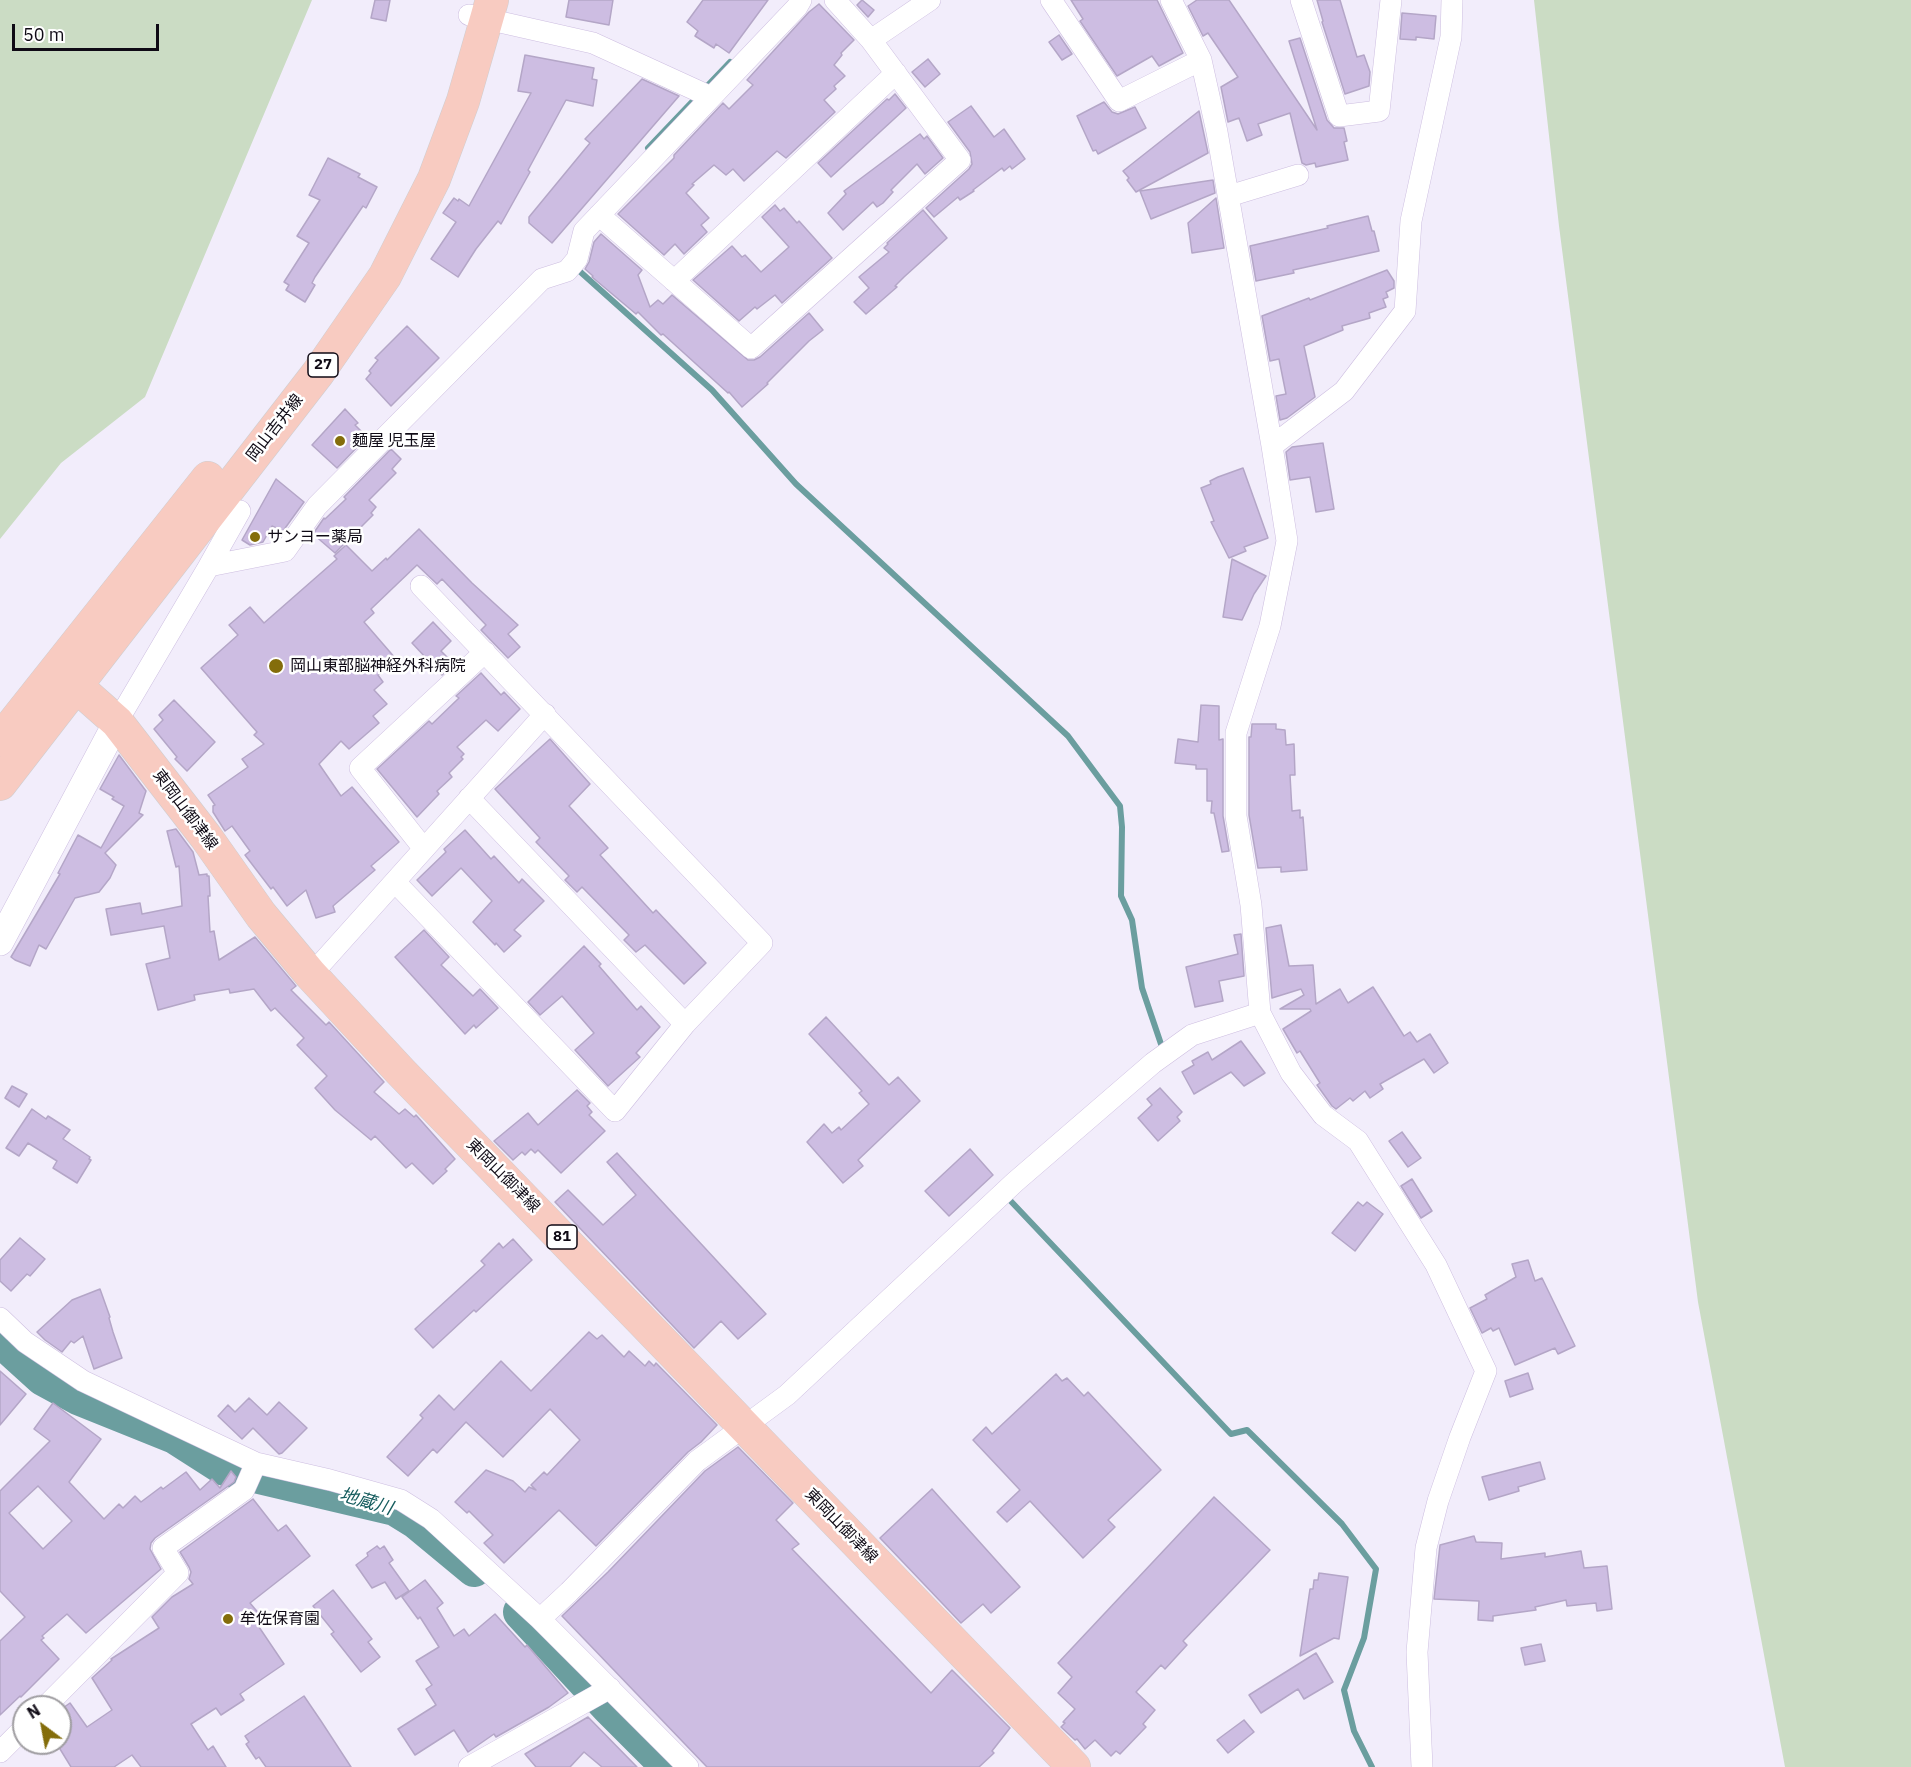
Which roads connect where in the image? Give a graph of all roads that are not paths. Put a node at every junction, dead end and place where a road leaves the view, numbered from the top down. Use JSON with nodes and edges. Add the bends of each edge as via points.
{"nodes":[{"id":1,"x":801,"y":0,"type":"edge"},
{"id":2,"x":835,"y":0,"type":"edge"},
{"id":3,"x":930,"y":0,"type":"edge"},
{"id":4,"x":1052,"y":0,"type":"edge"},
{"id":5,"x":1301,"y":0,"type":"edge"},
{"id":6,"x":1391,"y":0,"type":"edge"},
{"id":7,"x":1452,"y":0,"type":"edge"},
{"id":8,"x":1174,"y":1,"type":"edge"},
{"id":9,"x":480,"y":8,"type":"edge"},
{"id":10,"x":871,"y":40,"type":"junction"},
{"id":11,"x":1201,"y":60,"type":"junction"},
{"id":12,"x":896,"y":73,"type":"junction"},
{"id":13,"x":711,"y":97,"type":"junction"},
{"id":14,"x":1298,"y":175,"type":"dead end"},
{"id":15,"x":1228,"y":196,"type":"junction"},
{"id":16,"x":599,"y":215,"type":"junction"},
{"id":17,"x":674,"y":281,"type":"junction"},
{"id":18,"x":1272,"y":446,"type":"junction"},
{"id":19,"x":240,"y":511,"type":"dead end"},
{"id":20,"x":210,"y":566,"type":"junction"},
{"id":21,"x":421,"y":586,"type":"dead end"},
{"id":22,"x":485,"y":652,"type":"junction"},
{"id":23,"x":67,"y":678,"type":"junction"},
{"id":24,"x":545,"y":714,"type":"junction"},
{"id":25,"x":117,"y":722,"type":"junction"},
{"id":26,"x":0,"y":740,"type":"edge"},
{"id":27,"x":0,"y":784,"type":"edge"},
{"id":28,"x":469,"y":798,"type":"junction"},
{"id":29,"x":424,"y":849,"type":"junction"},
{"id":30,"x":394,"y":882,"type":"junction"},
{"id":31,"x":0,"y":942,"type":"edge"},
{"id":32,"x":311,"y":975,"type":"junction"},
{"id":33,"x":1260,"y":1013,"type":"junction"},
{"id":34,"x":685,"y":1024,"type":"junction"},
{"id":35,"x":0,"y":1318,"type":"edge"},
{"id":36,"x":744,"y":1426,"type":"junction"},
{"id":37,"x":256,"y":1463,"type":"junction"},
{"id":38,"x":540,"y":1618,"type":"junction"},
{"id":39,"x":610,"y":1688,"type":"junction"},
{"id":40,"x":57,"y":1695,"type":"edge"},
{"id":41,"x":12,"y":1740,"type":"edge"},
{"id":42,"x":0,"y":1752,"type":"edge"},
{"id":43,"x":469,"y":1767,"type":"edge"},
{"id":44,"x":688,"y":1767,"type":"edge"},
{"id":45,"x":1074,"y":1767,"type":"edge"},
{"id":46,"x":1422,"y":1767,"type":"edge"}],
"edges":[{"from":1,"to":13,"type":"street"},
{"from":2,"to":10,"type":"street"},
{"from":3,"to":10,"type":"street"},
{"from":4,"to":11,"type":"street","via":[[1119,101]]},
{"from":5,"to":6,"type":"street","via":[[1339,116],[1379,111]]},
{"from":7,"to":18,"type":"street","via":[[1451,37],[1411,221],[1405,311],[1344,390]]},
{"from":8,"to":11,"type":"street"},
{"from":9,"to":13,"type":"street","via":[[593,43]]},
{"from":9,"to":23,"type":"main road","name":"岡山吉井線","number":"27","via":[[415,177],[369,265]]},
{"from":10,"to":12,"type":"street"},
{"from":11,"to":15,"type":"street"},
{"from":12,"to":17,"type":"street"},
{"from":12,"to":17,"type":"street","via":[[960,160],[751,348]]},
{"from":13,"to":16,"type":"street"},
{"from":14,"to":15,"type":"street"},
{"from":15,"to":18,"type":"street"},
{"from":16,"to":17,"type":"street"},
{"from":16,"to":20,"type":"street","via":[[584,231],[577,259],[567,271],[542,279],[316,506],[285,551]]},
{"from":18,"to":33,"type":"street","via":[[1287,541],[1270,627],[1236,733],[1236,816],[1251,905]]},
{"from":19,"to":20,"type":"street"},
{"from":20,"to":25,"type":"street"},
{"from":21,"to":22,"type":"street"},
{"from":22,"to":24,"type":"street"},
{"from":22,"to":29,"type":"street","via":[[360,768]]},
{"from":23,"to":25,"type":"main road","name":"東岡山御津線","number":"81"},
{"from":23,"to":26,"type":"main road","name":"岡山吉井線","number":"27"},
{"from":23,"to":27,"type":"main road","name":"岡山吉井線","number":"27"},
{"from":24,"to":28,"type":"street"},
{"from":24,"to":34,"type":"street","via":[[762,943]]},
{"from":25,"to":31,"type":"street"},
{"from":25,"to":32,"type":"main road","name":"東岡山御津線","number":"81","via":[[261,915]]},
{"from":28,"to":29,"type":"street"},
{"from":28,"to":34,"type":"street"},
{"from":29,"to":30,"type":"street"},
{"from":30,"to":32,"type":"street"},
{"from":30,"to":34,"type":"street","via":[[615,1111]]},
{"from":32,"to":36,"type":"main road","name":"東岡山御津線","number":"81"},
{"from":33,"to":36,"type":"street","via":[[1192,1035],[1153,1063],[1015,1182],[787,1395]]},
{"from":33,"to":46,"type":"street","via":[[1291,1073],[1323,1114],[1358,1141],[1437,1265],[1486,1371],[1438,1501],[1426,1548],[1417,1652]]},
{"from":35,"to":37,"type":"street","via":[[25,1342],[83,1381]]},
{"from":36,"to":38,"type":"street","via":[[697,1461]]},
{"from":36,"to":45,"type":"main road","name":"東岡山御津線","number":"81"},
{"from":37,"to":38,"type":"street","via":[[401,1500],[431,1519]]},
{"from":37,"to":40,"type":"street","via":[[244,1490],[163,1548],[178,1573]]},
{"from":38,"to":39,"type":"street"},
{"from":39,"to":43,"type":"street"},
{"from":39,"to":44,"type":"street"},
{"from":41,"to":42,"type":"street"}]}
